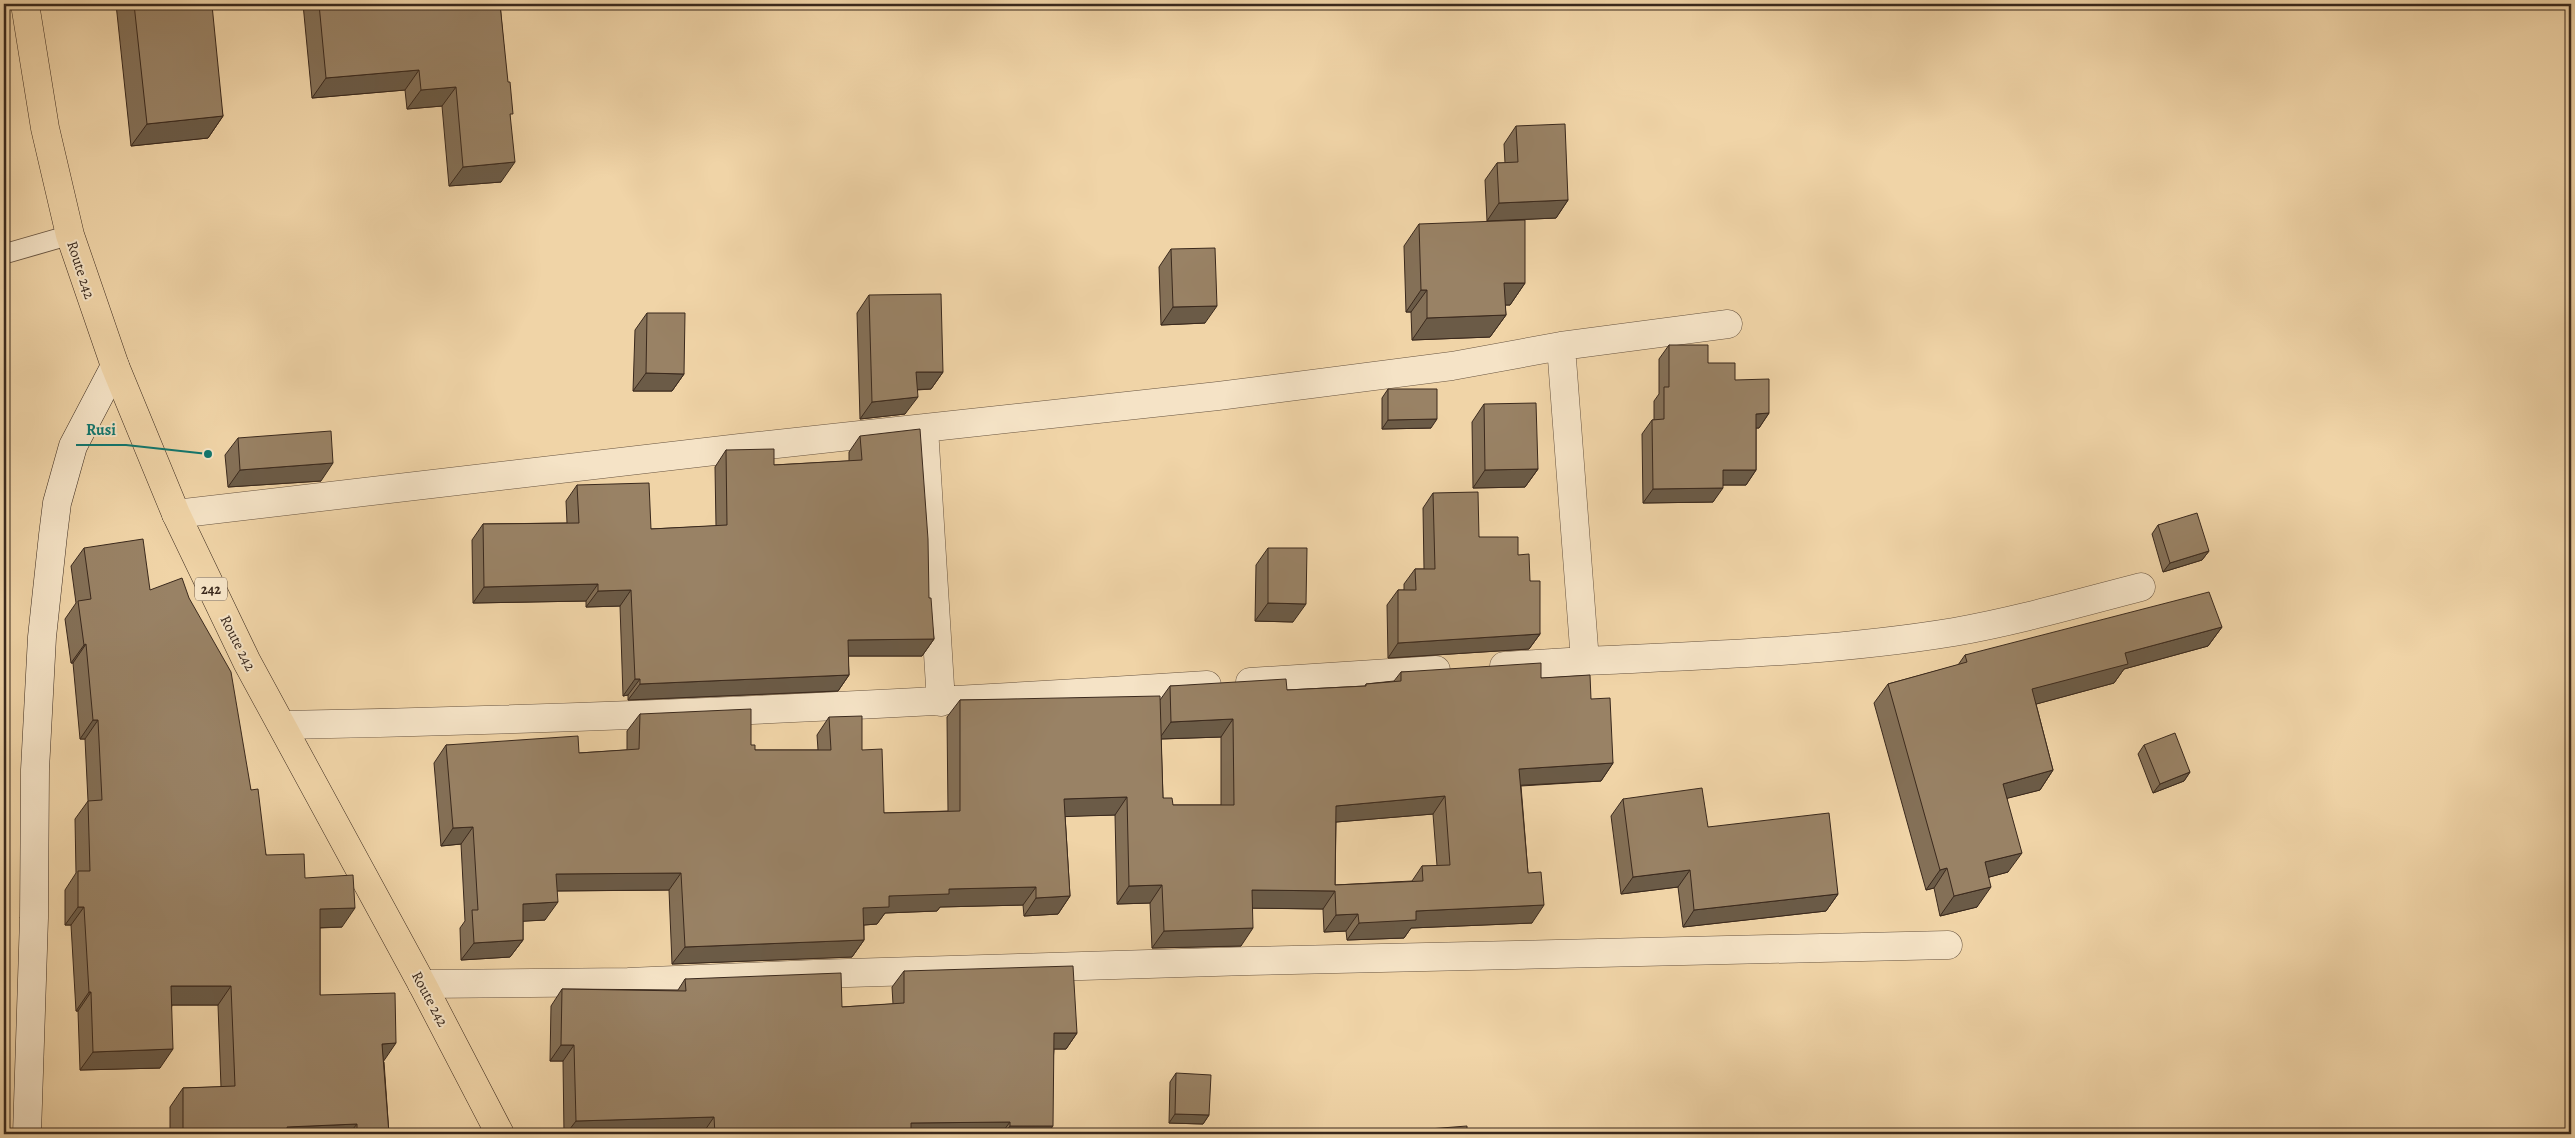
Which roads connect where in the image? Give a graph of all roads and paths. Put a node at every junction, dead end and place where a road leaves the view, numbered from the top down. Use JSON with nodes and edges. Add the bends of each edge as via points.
{"nodes":[{"id":1,"x":25,"y":4,"type":"edge"},
{"id":2,"x":70,"y":235,"type":"junction"},
{"id":3,"x":4,"y":254,"type":"edge"},
{"id":4,"x":1728,"y":324,"type":"dead end"},
{"id":5,"x":1561,"y":346,"type":"junction"},
{"id":6,"x":115,"y":366,"type":"junction"},
{"id":7,"x":924,"y":428,"type":"junction"},
{"id":8,"x":176,"y":514,"type":"junction"},
{"id":9,"x":2141,"y":587,"type":"dead end"},
{"id":10,"x":1585,"y":661,"type":"junction"},
{"id":11,"x":941,"y":702,"type":"junction"},
{"id":12,"x":283,"y":725,"type":"junction"},
{"id":13,"x":1948,"y":945,"type":"dead end"},
{"id":14,"x":422,"y":984,"type":"junction"},
{"id":15,"x":27,"y":1134,"type":"edge"},
{"id":16,"x":500,"y":1134,"type":"edge"}],
"edges":[{"from":1,"to":2,"type":"main road","name":"Route 242","number":"242","via":[[45,128]]},
{"from":2,"to":3,"type":"lane"},
{"from":2,"to":6,"type":"main road","name":"Route 242","number":"242"},
{"from":4,"to":5,"type":"street"},
{"from":5,"to":7,"type":"street","via":[[1452,366],[1218,396]]},
{"from":5,"to":10,"type":"street"},
{"from":6,"to":8,"type":"main road","name":"Route 242","number":"242"},
{"from":6,"to":15,"type":"street","via":[[73,446],[57,503],[53,535],[42,637],[35,770]]},
{"from":7,"to":8,"type":"street"},
{"from":7,"to":11,"type":"street"},
{"from":8,"to":12,"type":"main road","name":"Route 242","number":"242","via":[[247,662]]},
{"from":9,"to":10,"type":"street","via":[[1956,632],[1870,644]]},
{"from":10,"to":11,"type":"street"},
{"from":11,"to":12,"type":"street","via":[[533,720]]},
{"from":12,"to":14,"type":"main road","name":"Route 242","number":"242"},
{"from":13,"to":14,"type":"street","via":[[1218,962],[628,982]]},
{"from":14,"to":16,"type":"main road","name":"Route 242","number":"242"}]}
